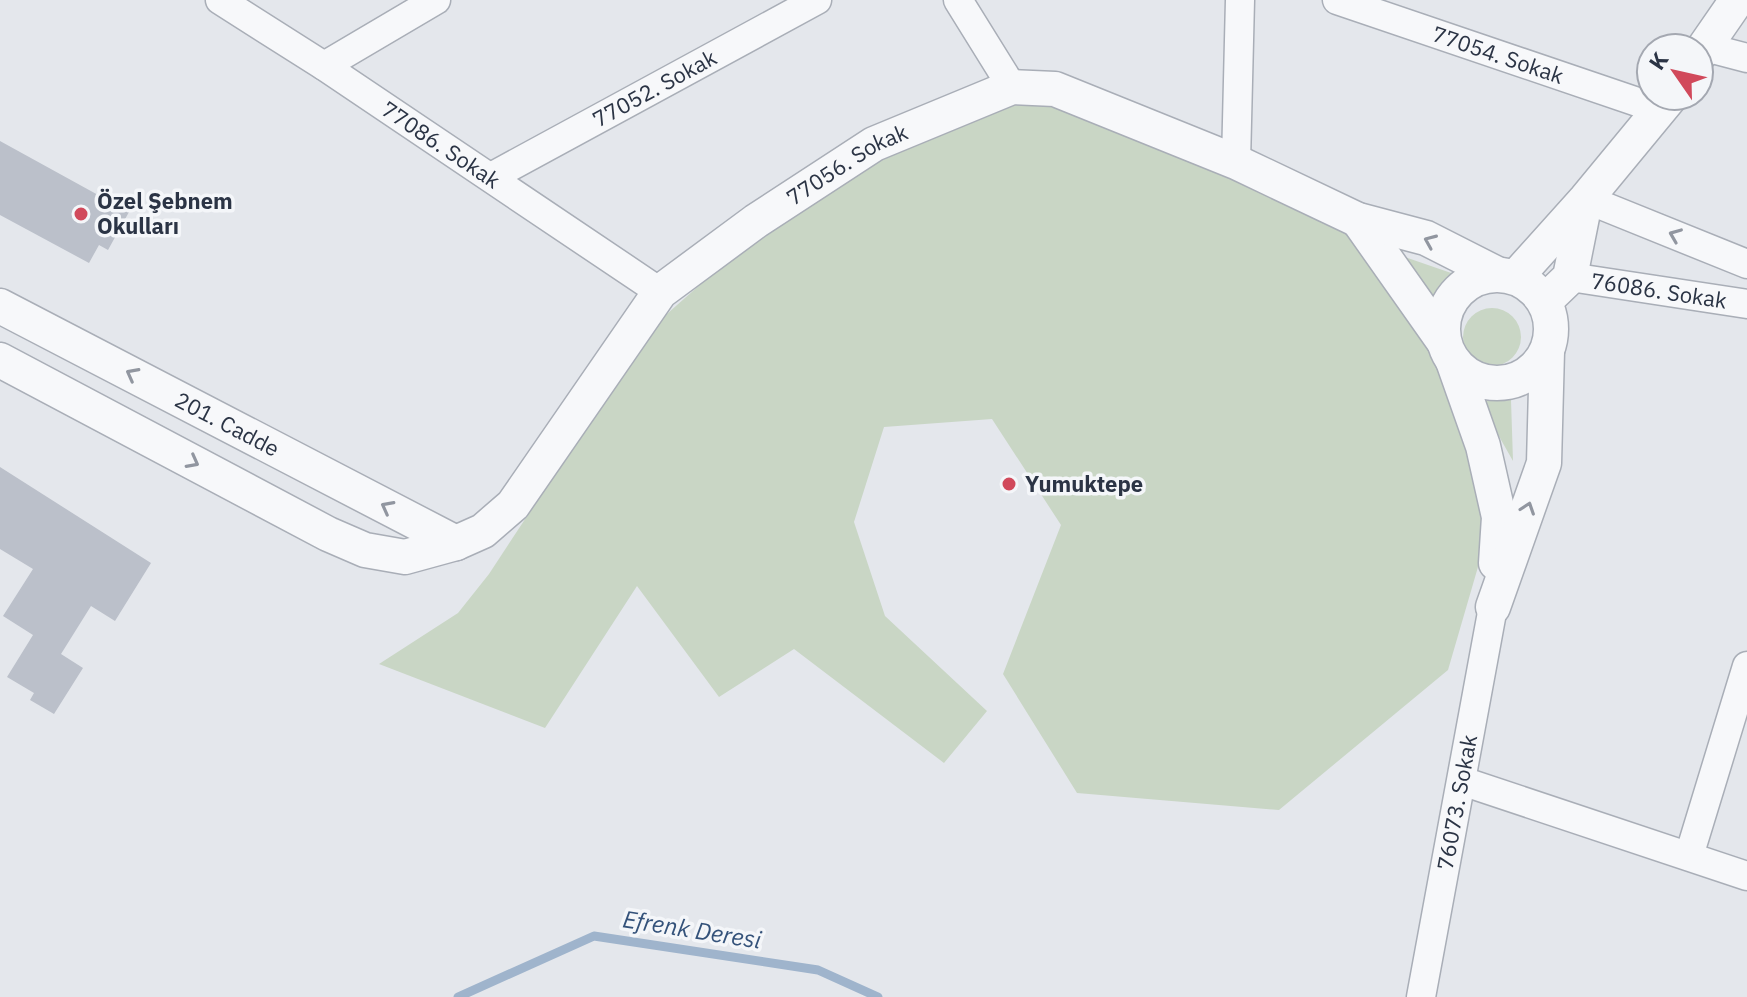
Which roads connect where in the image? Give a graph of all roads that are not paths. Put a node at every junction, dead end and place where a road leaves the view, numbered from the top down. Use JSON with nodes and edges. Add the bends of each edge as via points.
{"nodes":[{"id":1,"x":220,"y":0,"type":"edge"},
{"id":2,"x":436,"y":0,"type":"edge"},
{"id":3,"x":817,"y":0,"type":"edge"},
{"id":4,"x":958,"y":0,"type":"edge"},
{"id":5,"x":1240,"y":0,"type":"edge"},
{"id":6,"x":1337,"y":0,"type":"edge"},
{"id":7,"x":1737,"y":0,"type":"edge"},
{"id":8,"x":1715,"y":32,"type":"edge"},
{"id":9,"x":1715,"y":53,"type":"edge"},
{"id":10,"x":1747,"y":58,"type":"edge"},
{"id":11,"x":324,"y":66,"type":"junction"},
{"id":12,"x":1012,"y":87,"type":"junction"},
{"id":13,"x":1635,"y":93,"type":"edge"},
{"id":14,"x":1658,"y":112,"type":"edge"},
{"id":15,"x":1236,"y":162,"type":"junction"},
{"id":16,"x":491,"y":177,"type":"junction"},
{"id":17,"x":1586,"y":199,"type":"junction"},
{"id":18,"x":1358,"y":220,"type":"junction"},
{"id":19,"x":1747,"y":264,"type":"edge"},
{"id":20,"x":1507,"y":276,"type":"junction"},
{"id":21,"x":1570,"y":277,"type":"junction"},
{"id":22,"x":660,"y":292,"type":"junction"},
{"id":23,"x":1545,"y":301,"type":"junction"},
{"id":24,"x":1747,"y":304,"type":"edge"},
{"id":25,"x":0,"y":306,"type":"edge"},
{"id":26,"x":1448,"y":351,"type":"junction"},
{"id":27,"x":1547,"y":351,"type":"junction"},
{"id":28,"x":0,"y":360,"type":"edge"},
{"id":29,"x":456,"y":543,"type":"junction"},
{"id":30,"x":1493,"y":607,"type":"junction"},
{"id":31,"x":1747,"y":666,"type":"edge"},
{"id":32,"x":1462,"y":781,"type":"junction"},
{"id":33,"x":1689,"y":856,"type":"junction"},
{"id":34,"x":1747,"y":876,"type":"edge"},
{"id":35,"x":1421,"y":997,"type":"edge"}],
"edges":[{"from":1,"to":11,"type":"street","name":"77086. Sokak"},
{"from":2,"to":11,"type":"street"},
{"from":3,"to":16,"type":"street","name":"77052. Sokak"},
{"from":4,"to":12,"type":"street"},
{"from":5,"to":15,"type":"street"},
{"from":6,"to":13,"type":"street","name":"77054. Sokak"},
{"from":7,"to":8,"type":"street"},
{"from":9,"to":10,"type":"street"},
{"from":11,"to":16,"type":"street","name":"77086. Sokak"},
{"from":12,"to":15,"type":"street","name":"77056. Sokak","via":[[1055,89]]},
{"from":12,"to":22,"type":"street","name":"77056. Sokak","via":[[874,144]]},
{"from":14,"to":17,"type":"street"},
{"from":15,"to":18,"type":"street","name":"77056. Sokak"},
{"from":16,"to":22,"type":"street","name":"77086. Sokak"},
{"from":19,"to":17,"type":"street","name":"76086. Sokak","one_way":true},
{"from":17,"to":20,"type":"street"},
{"from":17,"to":21,"type":"street"},
{"from":20,"to":18,"type":"street","name":"77056. Sokak","one_way":true,"via":[[1426,238]]},
{"from":18,"to":26,"type":"street"},
{"from":20,"to":23,"type":"street","via":[[1532,287]]},
{"from":20,"to":26,"type":"street","via":[[1479,278],[1450,301],[1443,321]]},
{"from":21,"to":23,"type":"street"},
{"from":21,"to":24,"type":"street","name":"76086. Sokak"},
{"from":22,"to":29,"type":"street","name":"77056. Sokak","via":[[513,505],[483,531]]},
{"from":23,"to":27,"type":"street","via":[[1552,334]]},
{"from":29,"to":25,"type":"street","name":"201. Cadde","one_way":true},
{"from":26,"to":27,"type":"street","via":[[1468,375],[1487,382],[1508,382],[1531,371]]},
{"from":26,"to":30,"type":"street","via":[[1483,446],[1499,517]]},
{"from":30,"to":27,"type":"street","one_way":true,"via":[[1544,463]]},
{"from":28,"to":29,"type":"street","name":"77056. Sokak","one_way":true,"via":[[365,550],[405,557]]},
{"from":30,"to":32,"type":"street","name":"76073. Sokak"},
{"from":31,"to":33,"type":"street"},
{"from":32,"to":33,"type":"street"},
{"from":32,"to":35,"type":"street","name":"76073. Sokak"},
{"from":33,"to":34,"type":"street"}]}
